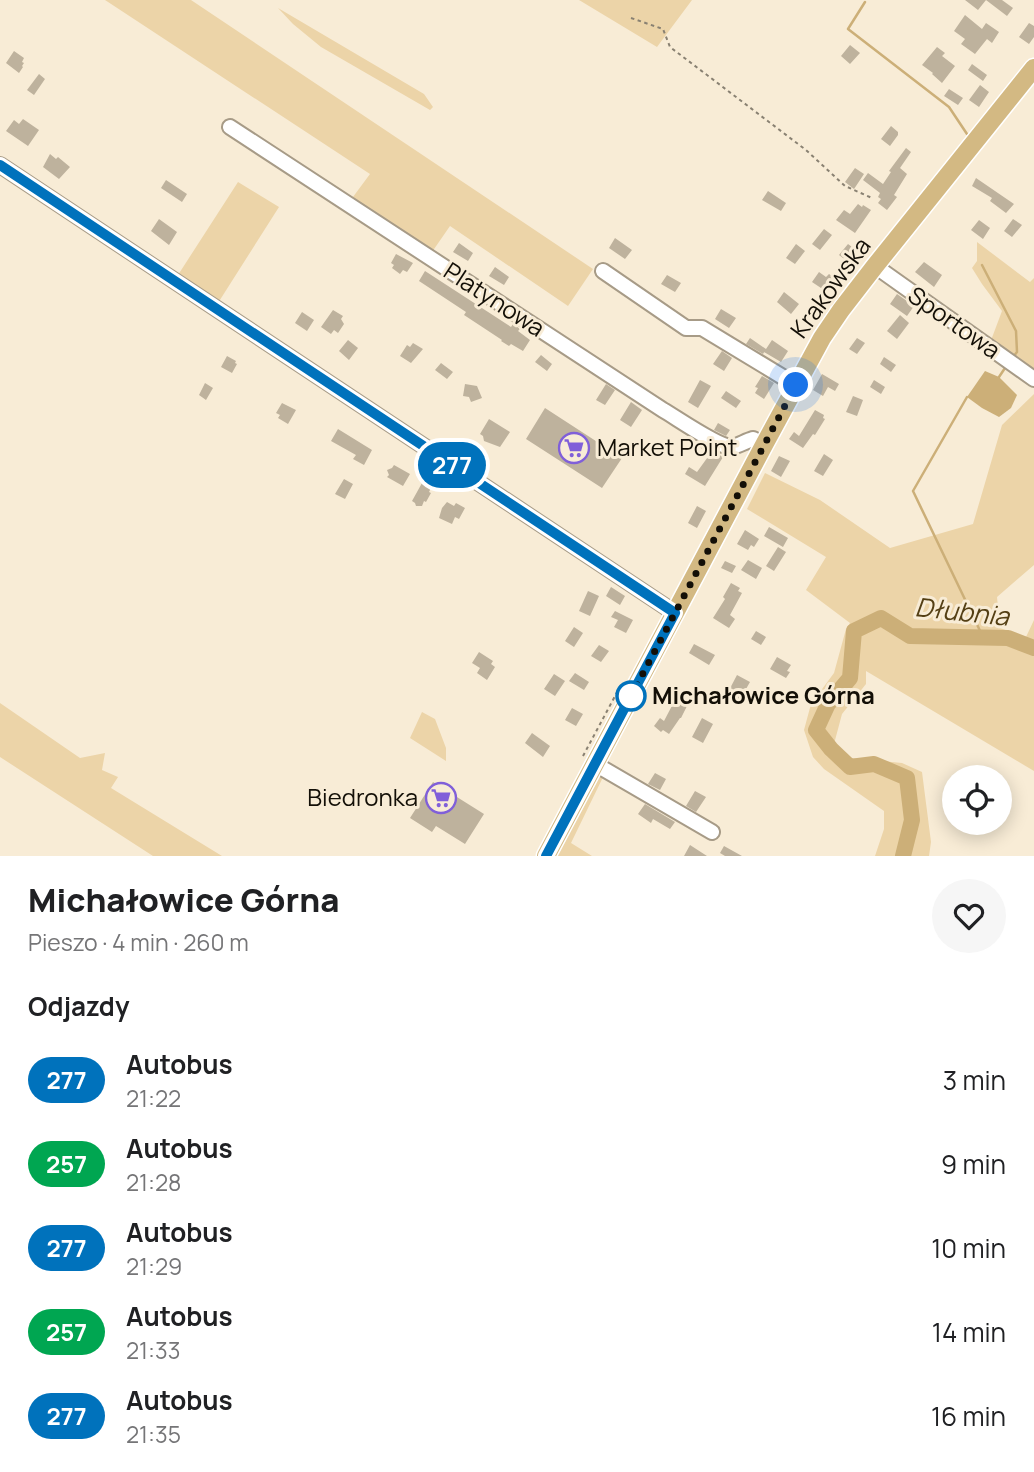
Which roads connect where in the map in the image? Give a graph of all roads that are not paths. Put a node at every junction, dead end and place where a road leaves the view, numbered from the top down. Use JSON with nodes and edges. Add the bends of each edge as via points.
{"nodes":[{"id":1,"x":1034,"y":68,"type":"edge"},
{"id":2,"x":230,"y":127,"type":"dead end"},
{"id":3,"x":0,"y":165,"type":"edge"},
{"id":4,"x":875,"y":266,"type":"junction"},
{"id":5,"x":603,"y":271,"type":"dead end"},
{"id":6,"x":1034,"y":379,"type":"edge"},
{"id":7,"x":796,"y":385,"type":"junction"},
{"id":8,"x":764,"y":445,"type":"junction"},
{"id":9,"x":675,"y":613,"type":"junction"},
{"id":10,"x":595,"y":764,"type":"junction"},
{"id":11,"x":712,"y":832,"type":"dead end"},
{"id":12,"x":546,"y":856,"type":"edge"}],
"edges":[{"from":1,"to":4,"type":"main road","name":"Krakowska"},
{"from":2,"to":8,"type":"street","name":"Platynowa","via":[[721,445],[734,447],[753,439]]},
{"from":3,"to":9,"type":"street"},
{"from":4,"to":6,"type":"street","name":"Sportowa"},
{"from":4,"to":7,"type":"main road","name":"Krakowska","via":[[827,330]]},
{"from":5,"to":7,"type":"street","via":[[686,328],[702,328]]},
{"from":7,"to":8,"type":"main road","name":"Krakowska"},
{"from":8,"to":9,"type":"main road","name":"Krakowska"},
{"from":9,"to":10,"type":"main road","name":"Krakowska"},
{"from":10,"to":11,"type":"street"},
{"from":10,"to":12,"type":"main road","name":"Krakowska"}]}
